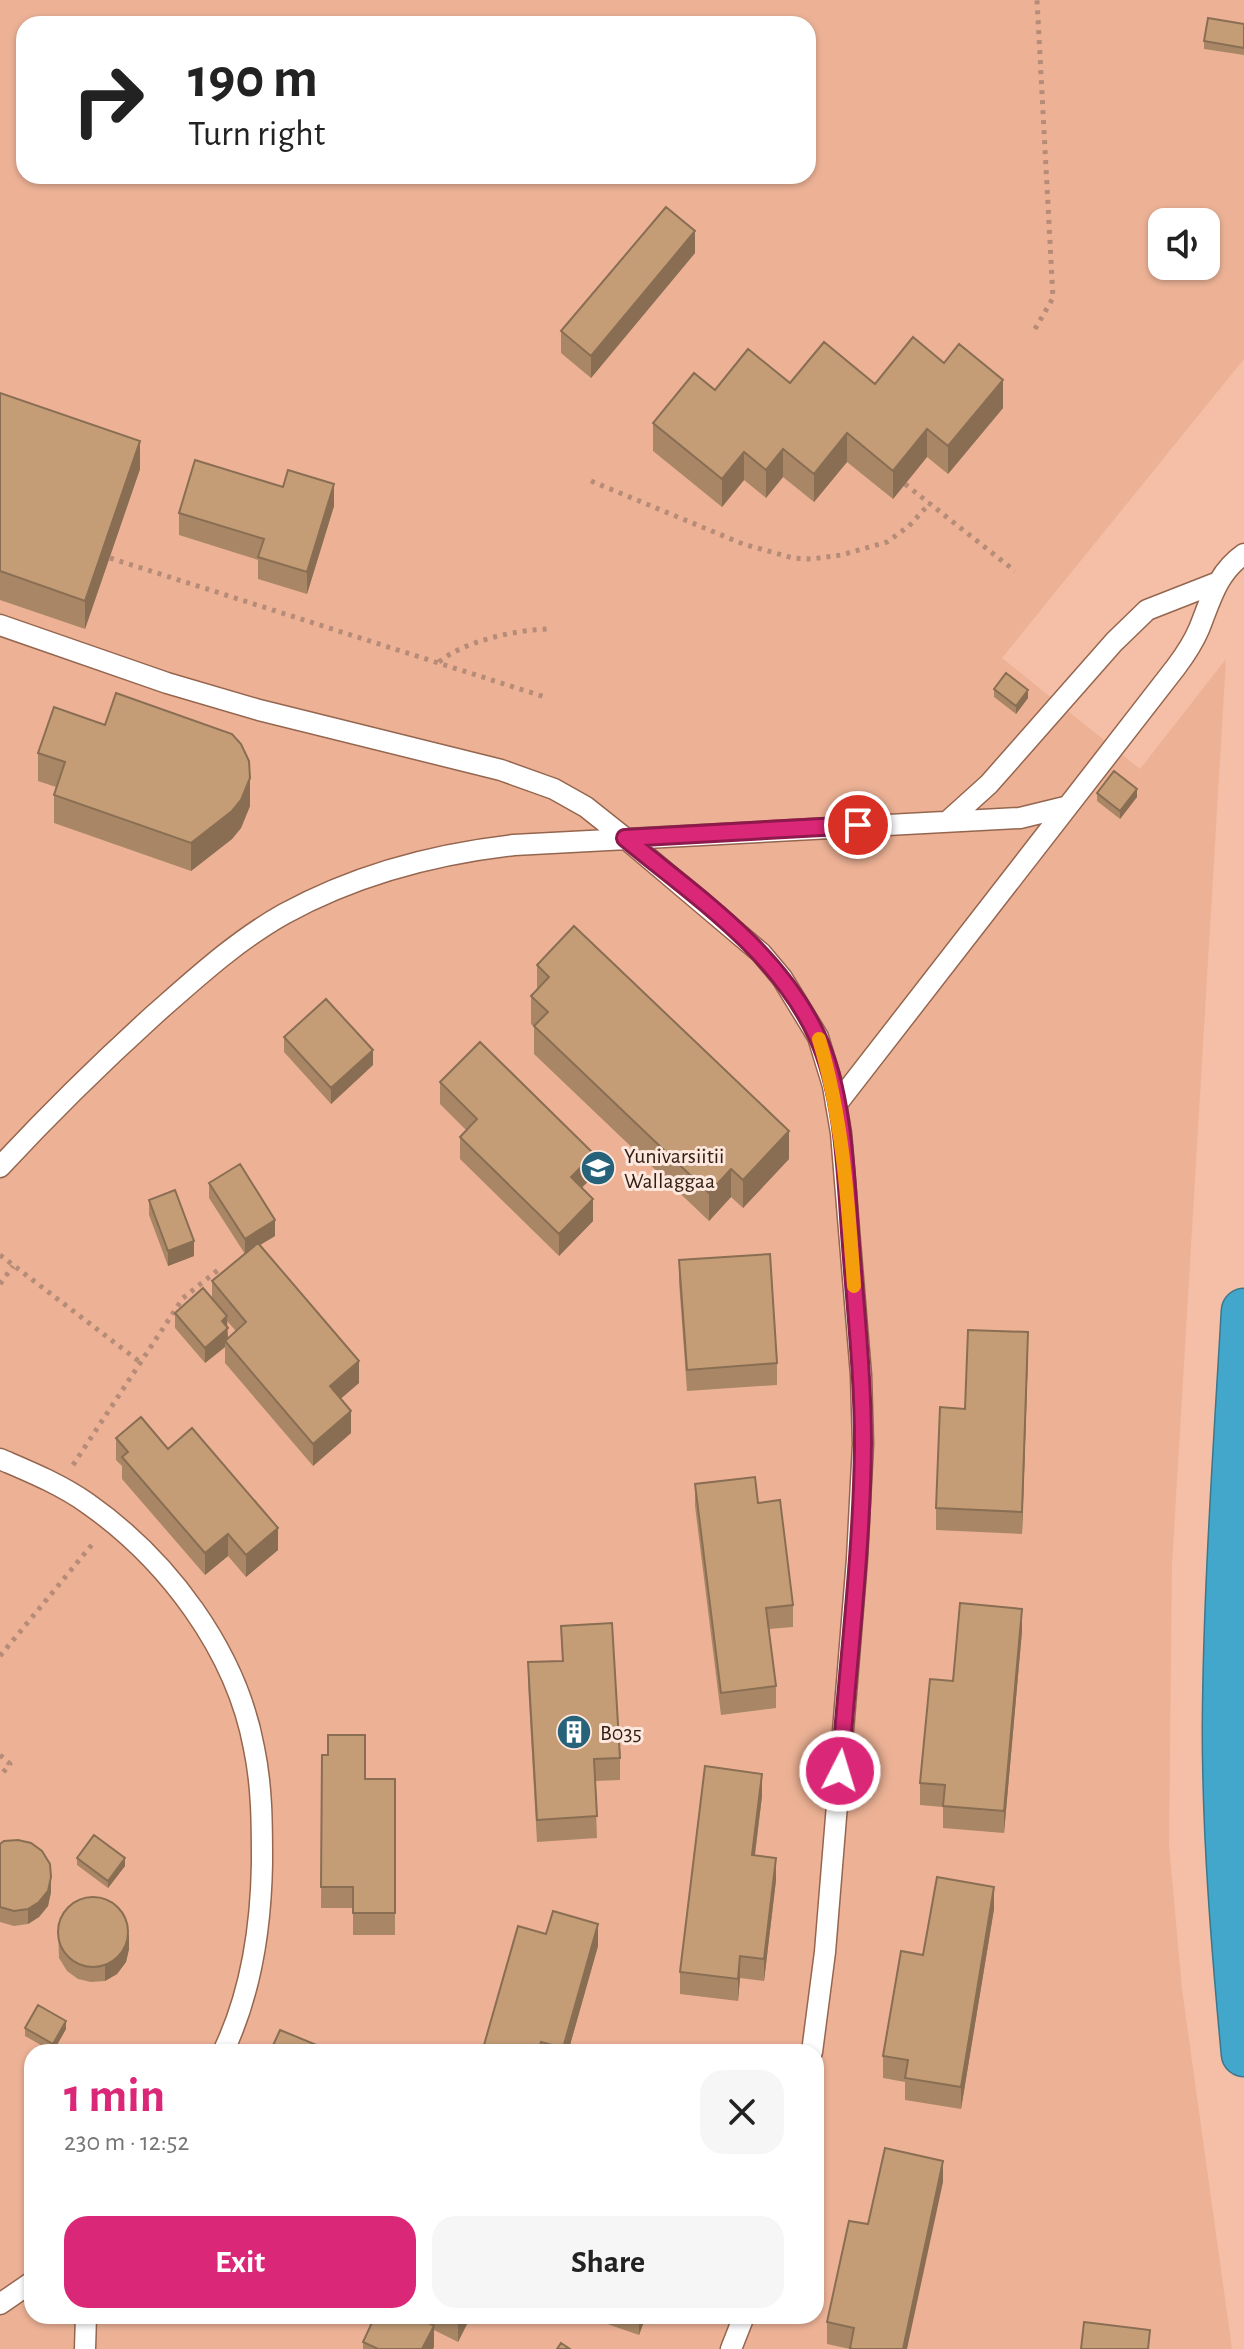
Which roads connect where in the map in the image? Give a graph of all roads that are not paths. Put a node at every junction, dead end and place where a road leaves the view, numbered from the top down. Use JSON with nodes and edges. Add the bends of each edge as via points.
{"nodes":[{"id":1,"x":1244,"y":554,"type":"edge"},
{"id":2,"x":1216,"y":583,"type":"junction"},
{"id":3,"x":0,"y":625,"type":"edge"},
{"id":4,"x":1065,"y":807,"type":"junction"},
{"id":5,"x":948,"y":821,"type":"junction"},
{"id":6,"x":625,"y":838,"type":"junction"},
{"id":7,"x":836,"y":1105,"type":"junction"},
{"id":8,"x":0,"y":1167,"type":"edge"},
{"id":9,"x":1244,"y":1311,"type":"edge"},
{"id":10,"x":0,"y":1459,"type":"edge"},
{"id":11,"x":226,"y":2044,"type":"edge"},
{"id":12,"x":813,"y":2044,"type":"edge"},
{"id":13,"x":1244,"y":2054,"type":"edge"},
{"id":14,"x":24,"y":2288,"type":"edge"},
{"id":15,"x":0,"y":2304,"type":"edge"},
{"id":16,"x":86,"y":2324,"type":"edge"},
{"id":17,"x":741,"y":2324,"type":"edge"},
{"id":18,"x":85,"y":2349,"type":"edge"},
{"id":19,"x":731,"y":2349,"type":"edge"}],
"edges":[{"from":1,"to":2,"type":"lane"},
{"from":2,"to":4,"type":"lane","via":[[1189,648]]},
{"from":2,"to":5,"type":"lane","via":[[1147,610],[989,784]]},
{"from":3,"to":6,"type":"lane","via":[[259,710],[527,777],[586,807]]},
{"from":4,"to":5,"type":"lane","via":[[1020,818]]},
{"from":4,"to":7,"type":"lane"},
{"from":5,"to":6,"type":"lane"},
{"from":6,"to":7,"type":"lane","via":[[738,932],[782,978],[818,1037]]},
{"from":6,"to":8,"type":"lane","via":[[447,854],[344,885],[282,915],[195,979],[87,1076]]},
{"from":7,"to":12,"type":"lane","via":[[861,1375],[861,1491]]},
{"from":9,"to":13,"type":"highway","via":[[1225,1729]]},
{"from":10,"to":11,"type":"lane","via":[[59,1486],[144,1551],[198,1616],[231,1677],[254,1746],[262,1820],[260,1910],[244,2001]]},
{"from":14,"to":15,"type":"lane"},
{"from":16,"to":18,"type":"lane"},
{"from":17,"to":19,"type":"lane"}]}
